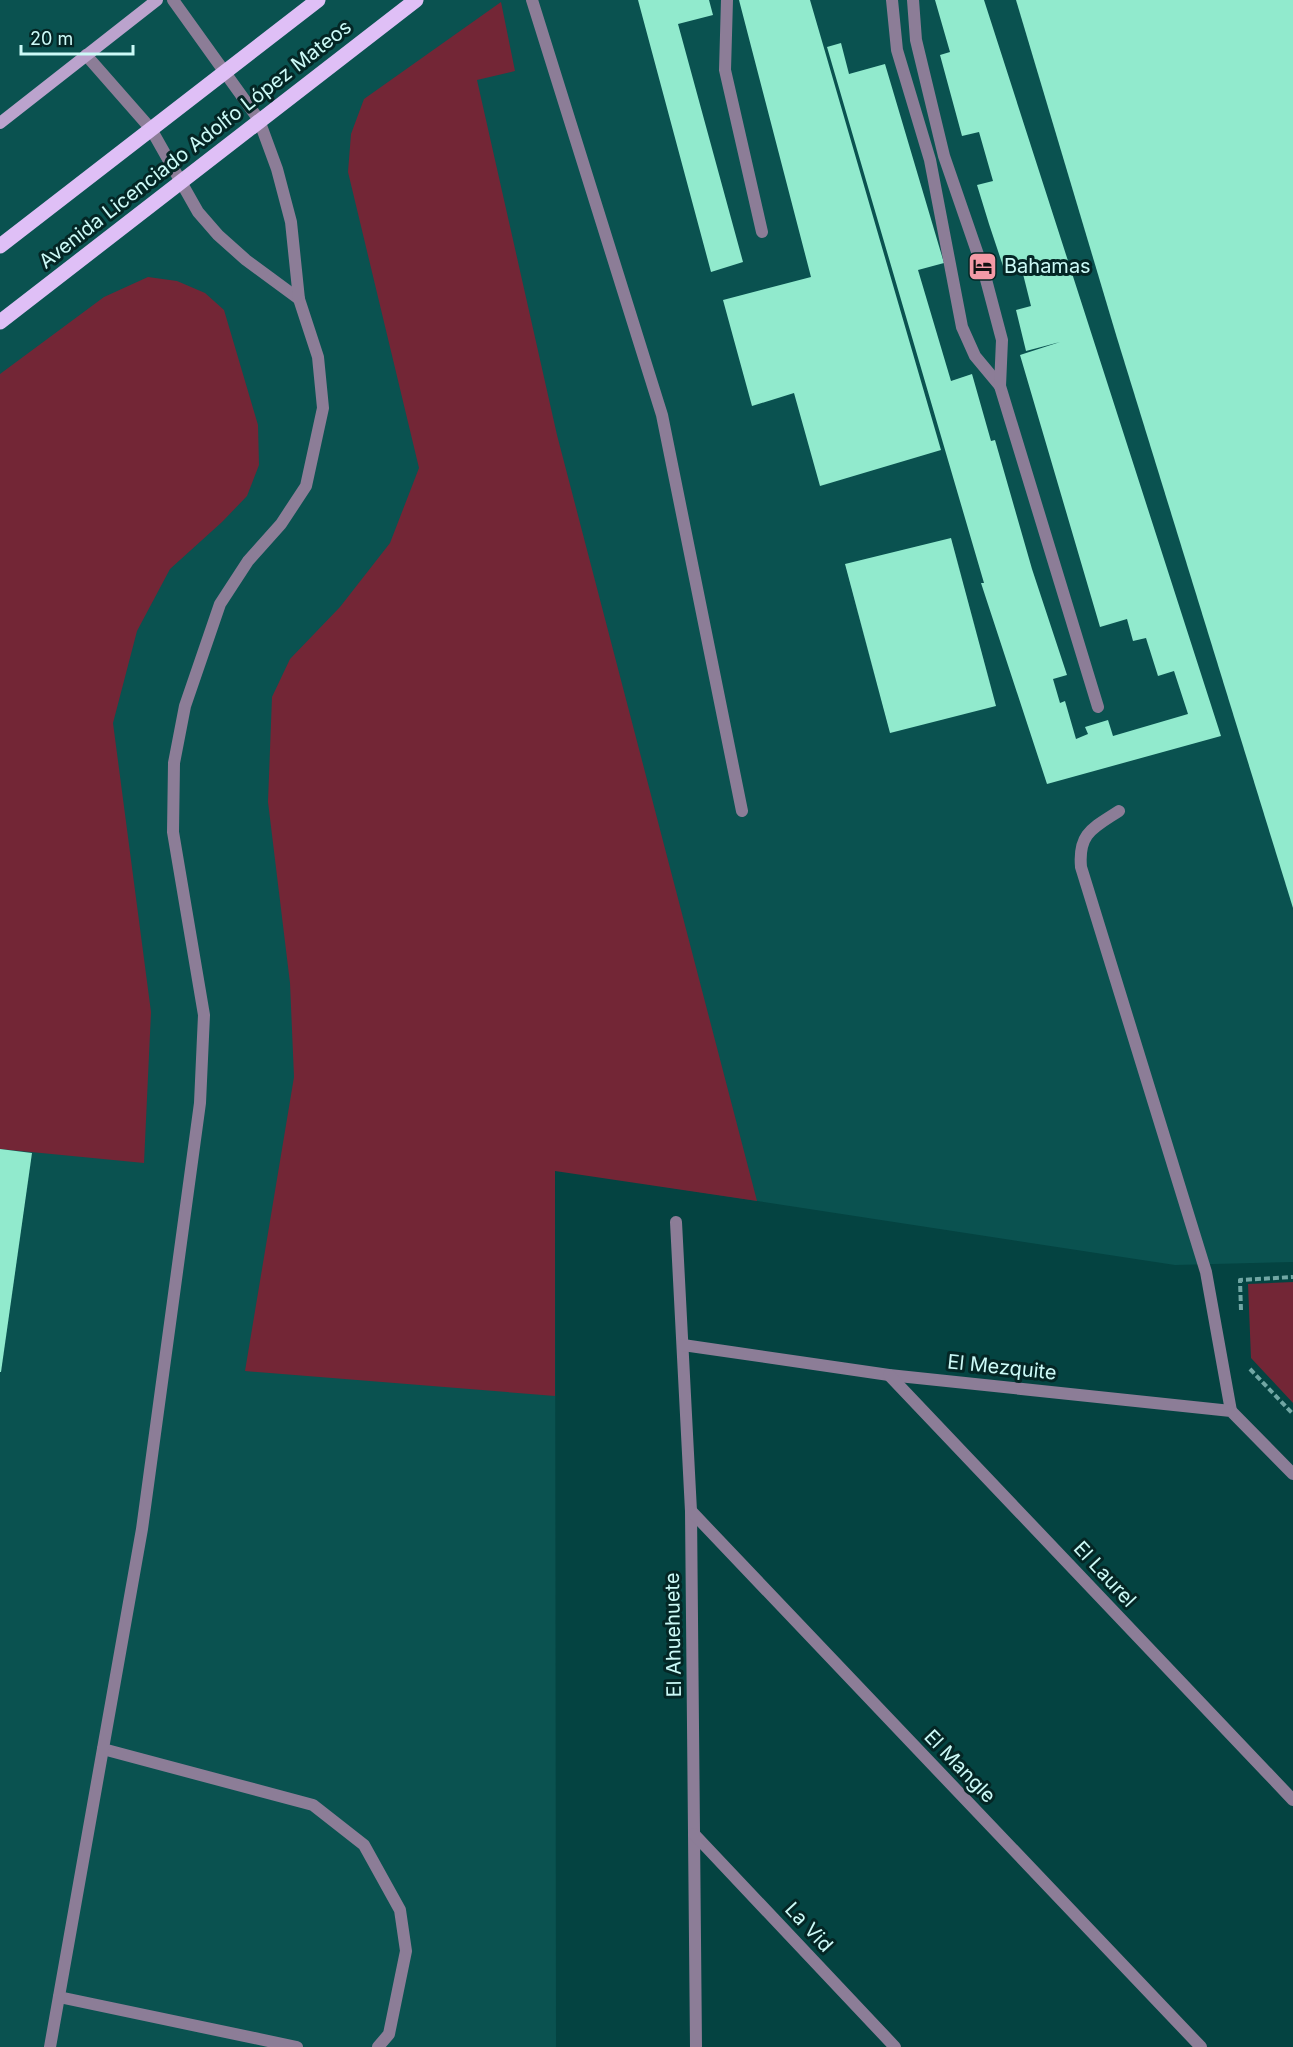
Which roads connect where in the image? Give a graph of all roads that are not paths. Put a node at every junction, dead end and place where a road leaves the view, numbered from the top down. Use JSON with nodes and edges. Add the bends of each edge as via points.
{"nodes":[{"id":1,"x":157,"y":0,"type":"edge"},
{"id":2,"x":173,"y":0,"type":"edge"},
{"id":3,"x":318,"y":0,"type":"edge"},
{"id":4,"x":416,"y":0,"type":"edge"},
{"id":5,"x":532,"y":0,"type":"edge"},
{"id":6,"x":727,"y":0,"type":"edge"},
{"id":7,"x":892,"y":0,"type":"edge"},
{"id":8,"x":913,"y":0,"type":"edge"},
{"id":9,"x":86,"y":56,"type":"junction"},
{"id":10,"x":222,"y":72,"type":"junction"},
{"id":11,"x":259,"y":120,"type":"junction"},
{"id":12,"x":0,"y":123,"type":"edge"},
{"id":13,"x":151,"y":129,"type":"junction"},
{"id":14,"x":182,"y":182,"type":"junction"},
{"id":15,"x":762,"y":232,"type":"dead end"},
{"id":16,"x":0,"y":246,"type":"edge"},
{"id":17,"x":299,"y":299,"type":"junction"},
{"id":18,"x":0,"y":322,"type":"edge"},
{"id":19,"x":1000,"y":386,"type":"junction"},
{"id":20,"x":1098,"y":707,"type":"dead end"},
{"id":21,"x":742,"y":811,"type":"dead end"},
{"id":22,"x":1119,"y":811,"type":"dead end"},
{"id":23,"x":676,"y":1222,"type":"dead end"},
{"id":24,"x":683,"y":1345,"type":"junction"},
{"id":25,"x":890,"y":1375,"type":"junction"},
{"id":26,"x":1231,"y":1411,"type":"junction"},
{"id":27,"x":1293,"y":1474,"type":"edge"},
{"id":28,"x":692,"y":1511,"type":"junction"},
{"id":29,"x":103,"y":1749,"type":"junction"},
{"id":30,"x":1293,"y":1800,"type":"edge"},
{"id":31,"x":694,"y":1834,"type":"junction"},
{"id":32,"x":59,"y":1997,"type":"junction"},
{"id":33,"x":50,"y":2047,"type":"edge"},
{"id":34,"x":297,"y":2047,"type":"edge"},
{"id":35,"x":378,"y":2047,"type":"edge"},
{"id":36,"x":696,"y":2047,"type":"edge"},
{"id":37,"x":894,"y":2047,"type":"edge"},
{"id":38,"x":1201,"y":2047,"type":"edge"}],
"edges":[{"from":1,"to":9,"type":"street"},
{"from":2,"to":10,"type":"street"},
{"from":3,"to":10,"type":"main road","name":"Avenida Licenciado Adolfo López Mateos"},
{"from":4,"to":11,"type":"main road","name":"Avenida Licenciado Adolfo López Mateos"},
{"from":5,"to":21,"type":"street","via":[[662,415]]},
{"from":6,"to":15,"type":"street","via":[[725,70]]},
{"from":7,"to":19,"type":"street","via":[[897,50],[930,160],[962,327],[975,357]]},
{"from":8,"to":19,"type":"street","via":[[916,40],[944,156],[984,272],[1002,340]]},
{"from":9,"to":12,"type":"street"},
{"from":9,"to":13,"type":"street"},
{"from":10,"to":11,"type":"street"},
{"from":10,"to":13,"type":"main road","name":"Avenida Licenciado Adolfo López Mateos"},
{"from":11,"to":14,"type":"main road","name":"Avenida Licenciado Adolfo López Mateos"},
{"from":11,"to":17,"type":"street","via":[[288,206]]},
{"from":13,"to":14,"type":"street"},
{"from":13,"to":16,"type":"main road","name":"Avenida Licenciado Adolfo López Mateos"},
{"from":14,"to":17,"type":"street","via":[[198,212],[219,235]]},
{"from":14,"to":18,"type":"main road","name":"Avenida Licenciado Adolfo López Mateos"},
{"from":17,"to":29,"type":"street","via":[[318,357],[323,408],[315,456],[306,486],[220,604],[184,706],[174,763],[173,832],[204,1015],[200,1103],[142,1529]]},
{"from":19,"to":20,"type":"street"},
{"from":22,"to":26,"type":"street","via":[[1089,830],[1082,842],[1081,867],[1206,1272]]},
{"from":23,"to":24,"type":"street","name":"El Ahuehuete"},
{"from":24,"to":25,"type":"street","name":"El Mezquite"},
{"from":24,"to":28,"type":"street","name":"El Ahuehuete"},
{"from":25,"to":26,"type":"street","name":"El Mezquite"},
{"from":25,"to":30,"type":"street","name":"El Laurel"},
{"from":26,"to":27,"type":"street"},
{"from":28,"to":31,"type":"street","name":"El Ahuehuete"},
{"from":28,"to":38,"type":"street","name":"El Mangle"},
{"from":29,"to":32,"type":"street"},
{"from":29,"to":35,"type":"street","via":[[313,1806],[364,1845],[400,1910],[406,1951],[389,2034]]},
{"from":31,"to":36,"type":"street","name":"El Ahuehuete"},
{"from":31,"to":37,"type":"street","name":"La Vid"},
{"from":32,"to":33,"type":"street"},
{"from":32,"to":34,"type":"street"}]}
